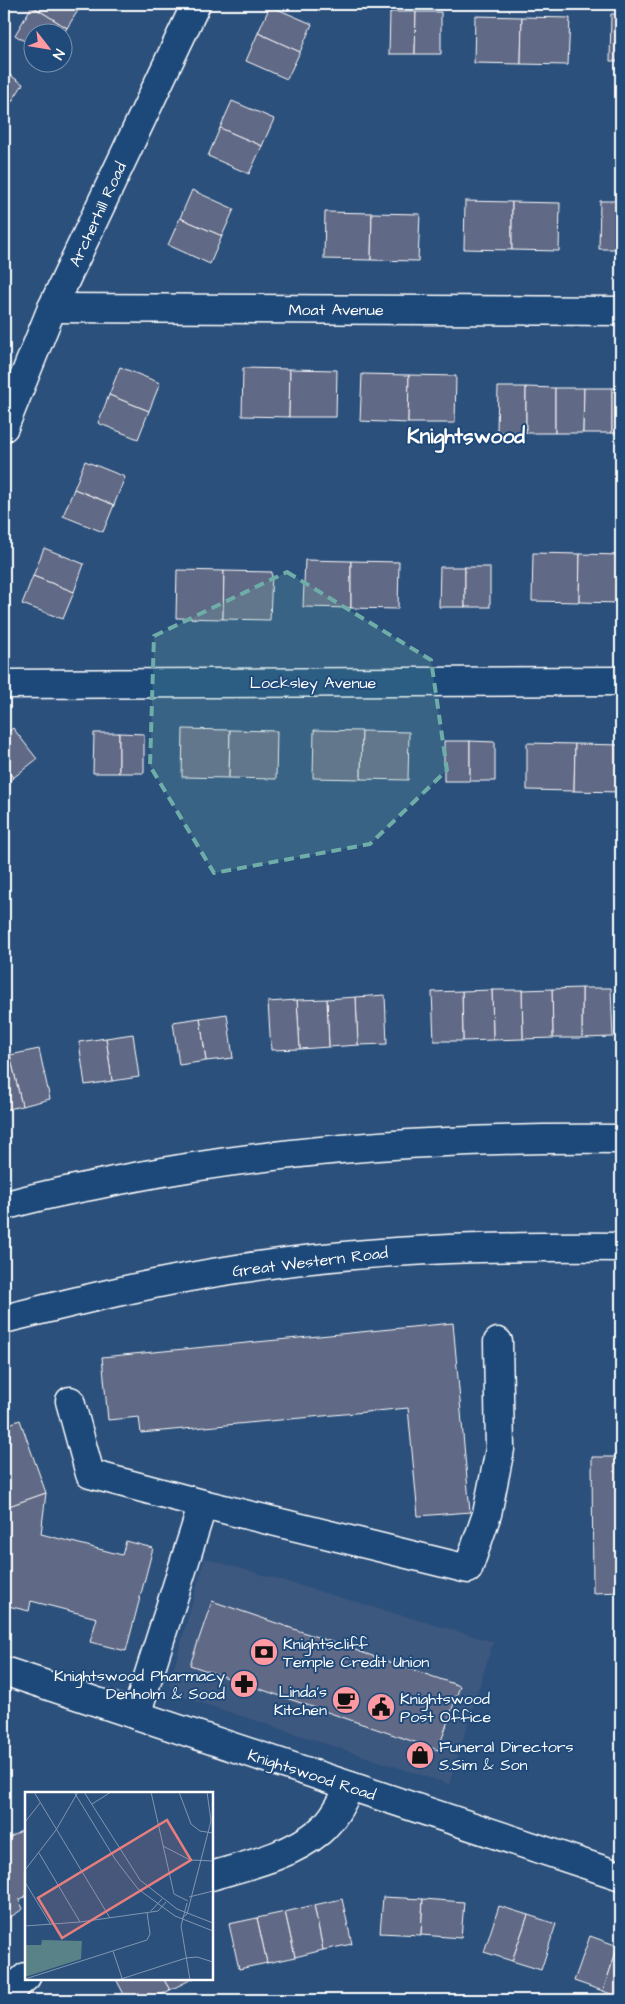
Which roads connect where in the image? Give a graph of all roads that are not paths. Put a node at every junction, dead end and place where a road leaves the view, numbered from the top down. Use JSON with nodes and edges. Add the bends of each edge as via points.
{"nodes":[{"id":1,"x":196,"y":4,"type":"edge"},
{"id":2,"x":52,"y":308,"type":"junction"},
{"id":3,"x":621,"y":311,"type":"edge"},
{"id":4,"x":4,"y":427,"type":"edge"},
{"id":5,"x":621,"y":681,"type":"edge"},
{"id":6,"x":4,"y":684,"type":"edge"},
{"id":7,"x":621,"y":1138,"type":"edge"},
{"id":8,"x":4,"y":1206,"type":"edge"},
{"id":9,"x":621,"y":1247,"type":"edge"},
{"id":10,"x":4,"y":1319,"type":"edge"},
{"id":11,"x":498,"y":1342,"type":"dead end"},
{"id":12,"x":70,"y":1401,"type":"dead end"},
{"id":13,"x":203,"y":1504,"type":"junction"},
{"id":14,"x":4,"y":1671,"type":"edge"},
{"id":15,"x":136,"y":1715,"type":"junction"},
{"id":16,"x":350,"y":1786,"type":"junction"},
{"id":17,"x":212,"y":1876,"type":"edge"},
{"id":18,"x":621,"y":1876,"type":"edge"},
{"id":19,"x":25,"y":1978,"type":"edge"},
{"id":20,"x":4,"y":1996,"type":"edge"}],
"edges":[{"from":1,"to":2,"type":"street","name":"Archerhill Road"},
{"from":2,"to":3,"type":"street","name":"Moat Avenue"},
{"from":2,"to":4,"type":"street","name":"Archerhill Road"},
{"from":5,"to":6,"type":"street","name":"Locksley Avenue"},
{"from":7,"to":8,"type":"street","via":[[535,1138],[338,1148],[182,1168]]},
{"from":9,"to":10,"type":"street","name":"Great Western Road","via":[[404,1250],[237,1269],[120,1291]]},
{"from":11,"to":13,"type":"street","via":[[500,1449],[487,1514],[468,1570]]},
{"from":12,"to":13,"type":"street","via":[[90,1474]]},
{"from":13,"to":15,"type":"street"},
{"from":14,"to":15,"type":"street","name":"Knightswood Road"},
{"from":15,"to":16,"type":"street","name":"Knightswood Road"},
{"from":16,"to":17,"type":"street","via":[[336,1812],[321,1830],[297,1847]]},
{"from":16,"to":18,"type":"street","name":"Knightswood Road"},
{"from":19,"to":20,"type":"street"}]}
